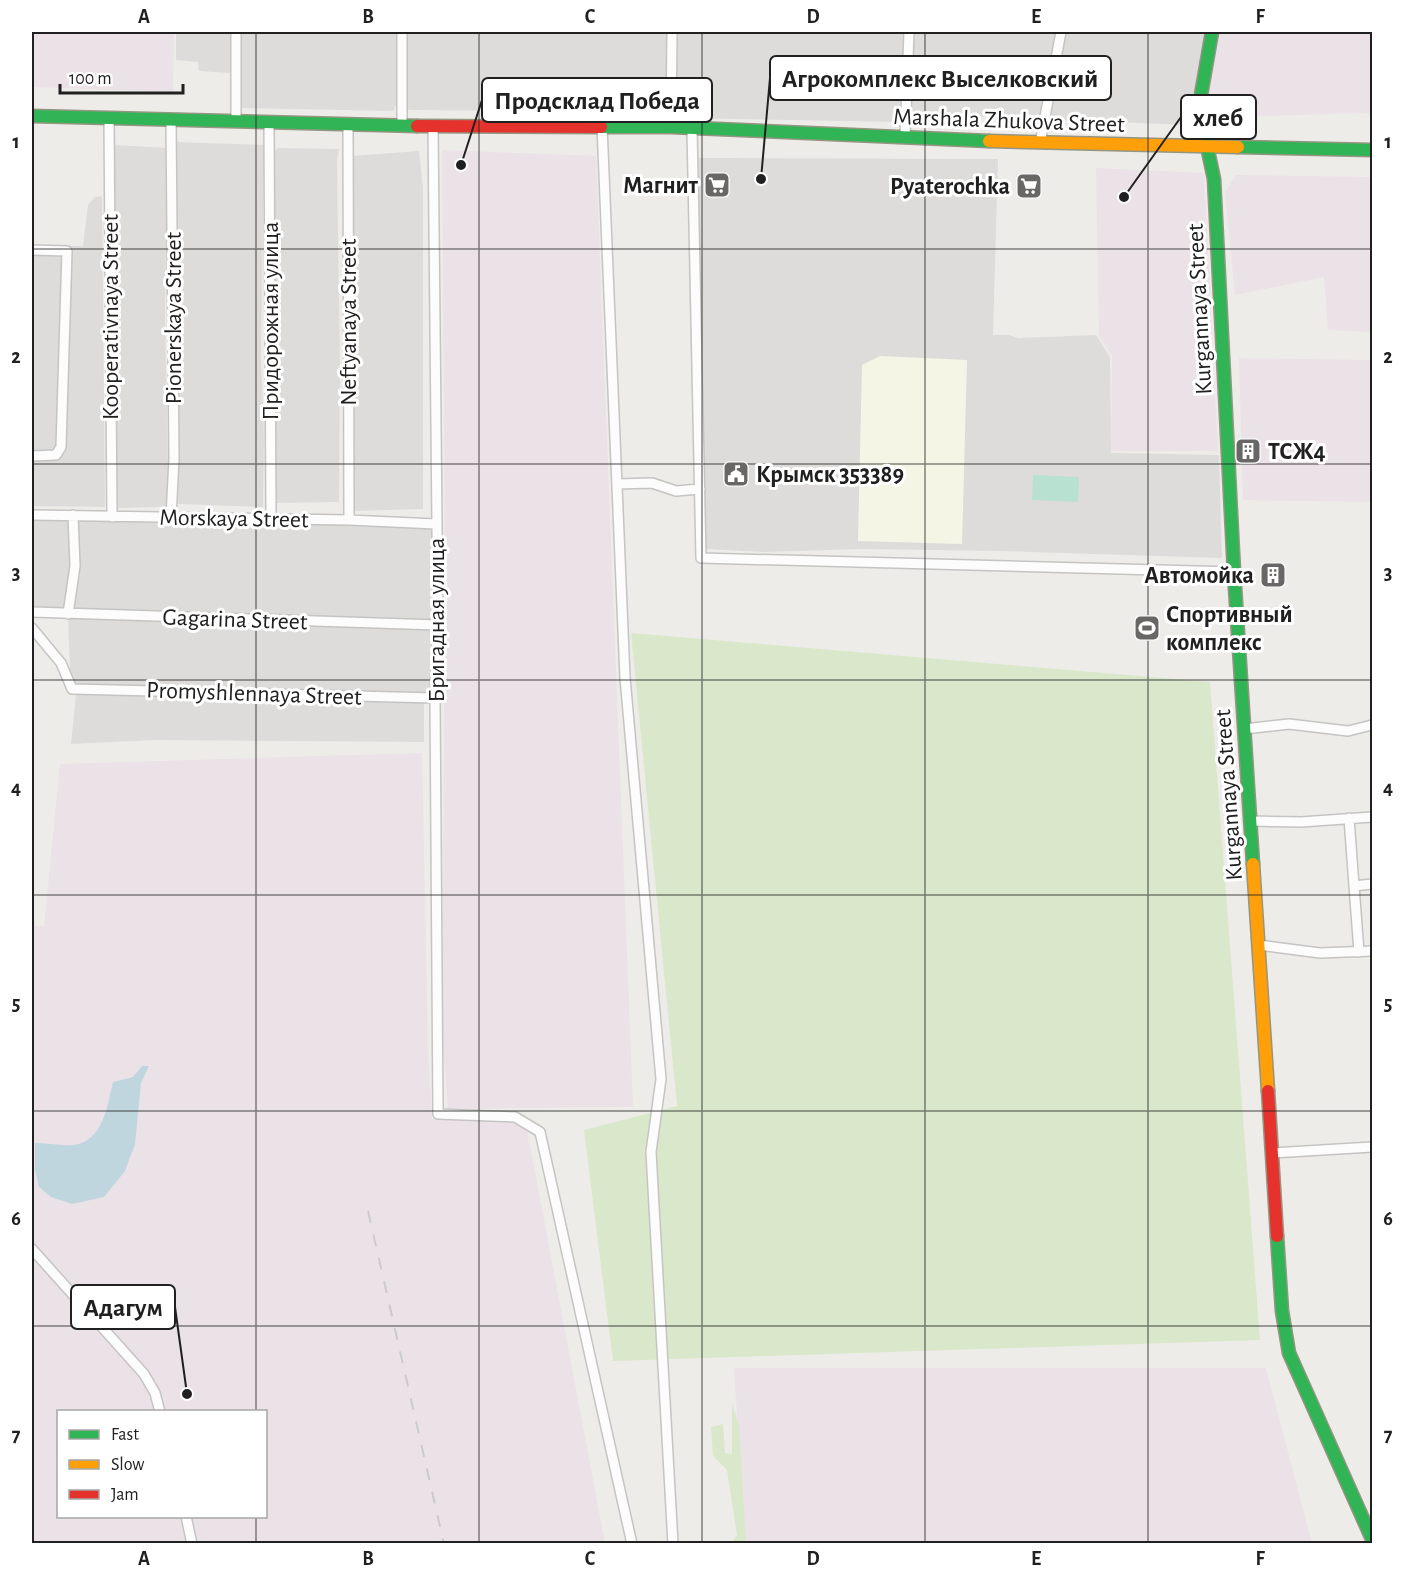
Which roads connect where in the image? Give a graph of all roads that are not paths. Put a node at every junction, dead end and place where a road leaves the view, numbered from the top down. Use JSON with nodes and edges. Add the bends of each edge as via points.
{"nodes":[{"id":1,"x":236,"y":32,"type":"edge"},
{"id":2,"x":402,"y":32,"type":"edge"},
{"id":3,"x":672,"y":32,"type":"edge"},
{"id":4,"x":909,"y":32,"type":"edge"},
{"id":5,"x":1061,"y":32,"type":"edge"},
{"id":6,"x":1212,"y":32,"type":"edge"},
{"id":7,"x":32,"y":116,"type":"edge"},
{"id":8,"x":109,"y":117,"type":"junction"},
{"id":9,"x":171,"y":119,"type":"junction"},
{"id":10,"x":236,"y":121,"type":"junction"},
{"id":11,"x":269,"y":122,"type":"junction"},
{"id":12,"x":348,"y":124,"type":"junction"},
{"id":13,"x":402,"y":125,"type":"junction"},
{"id":14,"x":433,"y":126,"type":"junction"},
{"id":15,"x":602,"y":126,"type":"junction"},
{"id":16,"x":671,"y":127,"type":"junction"},
{"id":17,"x":692,"y":129,"type":"junction"},
{"id":18,"x":905,"y":137,"type":"junction"},
{"id":19,"x":1040,"y":143,"type":"junction"},
{"id":20,"x":1208,"y":147,"type":"junction"},
{"id":21,"x":1372,"y":150,"type":"edge"},
{"id":22,"x":32,"y":250,"type":"edge"},
{"id":23,"x":32,"y":456,"type":"edge"},
{"id":24,"x":617,"y":484,"type":"junction"},
{"id":25,"x":700,"y":489,"type":"junction"},
{"id":26,"x":32,"y":514,"type":"edge"},
{"id":27,"x":73,"y":515,"type":"junction"},
{"id":28,"x":112,"y":517,"type":"junction"},
{"id":29,"x":171,"y":517,"type":"junction"},
{"id":30,"x":271,"y":519,"type":"junction"},
{"id":31,"x":349,"y":520,"type":"junction"},
{"id":32,"x":436,"y":524,"type":"junction"},
{"id":33,"x":1234,"y":572,"type":"junction"},
{"id":34,"x":32,"y":612,"type":"edge"},
{"id":35,"x":68,"y":614,"type":"junction"},
{"id":36,"x":438,"y":625,"type":"junction"},
{"id":37,"x":32,"y":627,"type":"edge"},
{"id":38,"x":435,"y":699,"type":"junction"},
{"id":39,"x":1372,"y":725,"type":"edge"},
{"id":40,"x":1244,"y":729,"type":"junction"},
{"id":41,"x":1372,"y":817,"type":"edge"},
{"id":42,"x":1349,"y":818,"type":"junction"},
{"id":43,"x":1250,"y":821,"type":"junction"},
{"id":44,"x":1372,"y":884,"type":"edge"},
{"id":45,"x":1354,"y":886,"type":"junction"},
{"id":46,"x":1259,"y":945,"type":"junction"},
{"id":47,"x":1372,"y":951,"type":"edge"},
{"id":48,"x":1359,"y":952,"type":"junction"},
{"id":49,"x":1372,"y":1147,"type":"edge"},
{"id":50,"x":1272,"y":1153,"type":"junction"},
{"id":51,"x":32,"y":1249,"type":"edge"},
{"id":52,"x":159,"y":1410,"type":"edge"},
{"id":53,"x":186,"y":1518,"type":"edge"},
{"id":54,"x":1372,"y":1539,"type":"edge"},
{"id":55,"x":192,"y":1544,"type":"edge"},
{"id":56,"x":632,"y":1544,"type":"edge"},
{"id":57,"x":673,"y":1544,"type":"edge"}],
"edges":[{"from":1,"to":10,"type":"street"},
{"from":2,"to":13,"type":"street"},
{"from":3,"to":16,"type":"street"},
{"from":4,"to":18,"type":"street"},
{"from":5,"to":19,"type":"street"},
{"from":6,"to":20,"type":"street","name":"Kurgannaya Street","via":[[1201,95]]},
{"from":7,"to":8,"type":"street","name":"Marshala Zhukova Street"},
{"from":8,"to":9,"type":"street","name":"Marshala Zhukova Street"},
{"from":8,"to":28,"type":"street","name":"Kooperativnaya Street"},
{"from":9,"to":10,"type":"street","name":"Marshala Zhukova Street"},
{"from":9,"to":29,"type":"street","name":"Pionerskaya Street"},
{"from":10,"to":11,"type":"street","name":"Marshala Zhukova Street"},
{"from":11,"to":12,"type":"street","name":"Marshala Zhukova Street"},
{"from":11,"to":30,"type":"street","name":"Придорожная улица"},
{"from":12,"to":13,"type":"street","name":"Marshala Zhukova Street"},
{"from":12,"to":31,"type":"street","name":"Neftyanaya Street"},
{"from":13,"to":14,"type":"street","name":"Marshala Zhukova Street"},
{"from":14,"to":15,"type":"street","name":"Marshala Zhukova Street"},
{"from":14,"to":32,"type":"street","name":"Бригадная улица"},
{"from":15,"to":16,"type":"street","name":"Marshala Zhukova Street"},
{"from":15,"to":24,"type":"street"},
{"from":16,"to":17,"type":"street","name":"Marshala Zhukova Street"},
{"from":17,"to":18,"type":"street","name":"Marshala Zhukova Street"},
{"from":17,"to":25,"type":"street"},
{"from":18,"to":19,"type":"street","name":"Marshala Zhukova Street"},
{"from":19,"to":20,"type":"street","name":"Marshala Zhukova Street"},
{"from":20,"to":21,"type":"street","name":"Marshala Zhukova Street"},
{"from":20,"to":33,"type":"street","name":"Kurgannaya Street","via":[[1214,179]]},
{"from":22,"to":23,"type":"street","via":[[67,251],[61,447],[56,455]]},
{"from":24,"to":25,"type":"street","via":[[652,483],[676,491]]},
{"from":24,"to":57,"type":"street","via":[[626,678],[661,1079],[651,1152]]},
{"from":25,"to":33,"type":"street","via":[[701,558]]},
{"from":26,"to":27,"type":"street","name":"Morskaya Street"},
{"from":27,"to":28,"type":"street","name":"Morskaya Street"},
{"from":27,"to":35,"type":"street","via":[[75,566]]},
{"from":28,"to":29,"type":"street","name":"Morskaya Street"},
{"from":29,"to":30,"type":"street","name":"Morskaya Street"},
{"from":30,"to":31,"type":"street","name":"Morskaya Street"},
{"from":31,"to":32,"type":"street","name":"Morskaya Street"},
{"from":32,"to":36,"type":"street","name":"Бригадная улица"},
{"from":33,"to":40,"type":"street","name":"Kurgannaya Street"},
{"from":34,"to":35,"type":"street","name":"Gagarina Street"},
{"from":35,"to":36,"type":"street","name":"Gagarina Street"},
{"from":36,"to":38,"type":"street","name":"Бригадная улица"},
{"from":37,"to":38,"type":"street","name":"Promyshlennaya Street","via":[[61,663],[72,688]]},
{"from":38,"to":56,"type":"street","name":"Бригадная улица","via":[[438,1114],[515,1117],[540,1132]]},
{"from":39,"to":40,"type":"street","via":[[1348,731],[1289,724]]},
{"from":40,"to":43,"type":"street","name":"Kurgannaya Street"},
{"from":41,"to":42,"type":"street"},
{"from":42,"to":43,"type":"street"},
{"from":42,"to":45,"type":"street"},
{"from":43,"to":46,"type":"street","name":"Kurgannaya Street"},
{"from":44,"to":45,"type":"street"},
{"from":45,"to":48,"type":"street"},
{"from":46,"to":48,"type":"street","via":[[1320,954]]},
{"from":46,"to":50,"type":"street","name":"Kurgannaya Street"},
{"from":47,"to":48,"type":"street"},
{"from":49,"to":50,"type":"street"},
{"from":50,"to":54,"type":"street","name":"Kurgannaya Street","via":[[1282,1311],[1289,1353]]},
{"from":51,"to":52,"type":"street","via":[[144,1374]]},
{"from":53,"to":55,"type":"street"}]}
